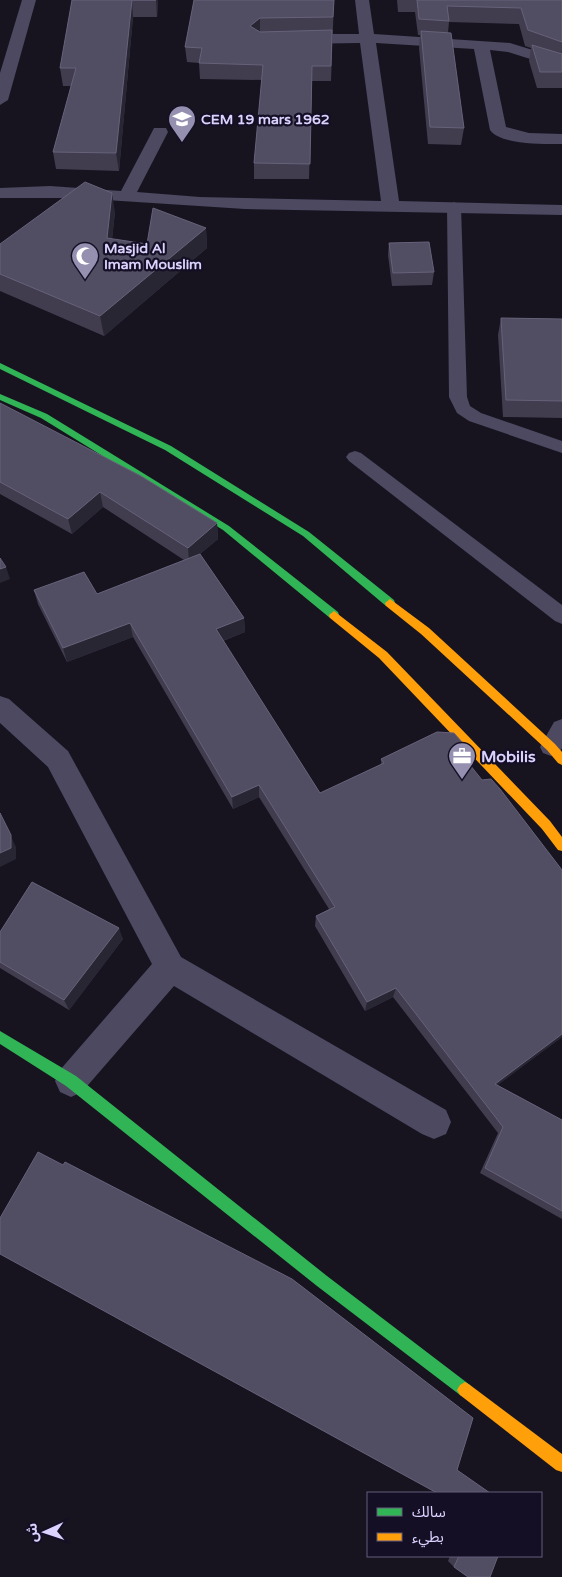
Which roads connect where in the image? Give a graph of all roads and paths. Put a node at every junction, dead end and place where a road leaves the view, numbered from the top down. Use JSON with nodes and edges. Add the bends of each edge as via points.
{"nodes":[{"id":1,"x":29,"y":0,"type":"edge"},
{"id":2,"x":362,"y":0,"type":"edge"},
{"id":3,"x":369,"y":38,"type":"junction"},
{"id":4,"x":280,"y":40,"type":"edge"},
{"id":5,"x":481,"y":45,"type":"junction"},
{"id":6,"x":562,"y":64,"type":"edge"},
{"id":7,"x":0,"y":100,"type":"edge"},
{"id":8,"x":160,"y":132,"type":"dead end"},
{"id":9,"x":562,"y":139,"type":"edge"},
{"id":10,"x":0,"y":193,"type":"edge"},
{"id":11,"x":126,"y":196,"type":"junction"},
{"id":12,"x":454,"y":206,"type":"junction"},
{"id":13,"x":391,"y":207,"type":"junction"},
{"id":14,"x":562,"y":210,"type":"edge"},
{"id":15,"x":0,"y":366,"type":"edge"},
{"id":16,"x":0,"y":396,"type":"edge"},
{"id":17,"x":562,"y":448,"type":"edge"},
{"id":18,"x":355,"y":457,"type":"dead end"},
{"id":19,"x":562,"y":616,"type":"edge"},
{"id":20,"x":0,"y":707,"type":"edge"},
{"id":21,"x":562,"y":728,"type":"edge"},
{"id":22,"x":556,"y":753,"type":"edge"},
{"id":23,"x":562,"y":846,"type":"edge"},
{"id":24,"x":170,"y":967,"type":"junction"},
{"id":25,"x":0,"y":1037,"type":"edge"},
{"id":26,"x":71,"y":1081,"type":"junction"},
{"id":27,"x":434,"y":1122,"type":"dead end"},
{"id":28,"x":562,"y":1464,"type":"edge"}],
"edges":[{"from":1,"to":7,"type":"street"},
{"from":2,"to":3,"type":"street"},
{"from":3,"to":4,"type":"street"},
{"from":3,"to":5,"type":"street"},
{"from":3,"to":13,"type":"street"},
{"from":5,"to":6,"type":"street","via":[[510,48]]},
{"from":5,"to":9,"type":"street","via":[[498,130],[511,136]]},
{"from":8,"to":11,"type":"street"},
{"from":10,"to":11,"type":"street"},
{"from":11,"to":13,"type":"street","via":[[198,202]]},
{"from":12,"to":13,"type":"street"},
{"from":12,"to":14,"type":"street"},
{"from":12,"to":17,"type":"lane","via":[[458,397],[463,408],[475,417]]},
{"from":15,"to":22,"type":"main road","via":[[168,448],[306,534],[425,631]]},
{"from":16,"to":23,"type":"main road","via":[[44,416],[226,528],[383,655],[546,825]]},
{"from":18,"to":19,"type":"lane"},
{"from":20,"to":24,"type":"street","via":[[58,759]]},
{"from":21,"to":22,"type":"lane"},
{"from":24,"to":26,"type":"street"},
{"from":24,"to":27,"type":"street"},
{"from":25,"to":26,"type":"main road"},
{"from":26,"to":28,"type":"main road","via":[[322,1281]]}]}
